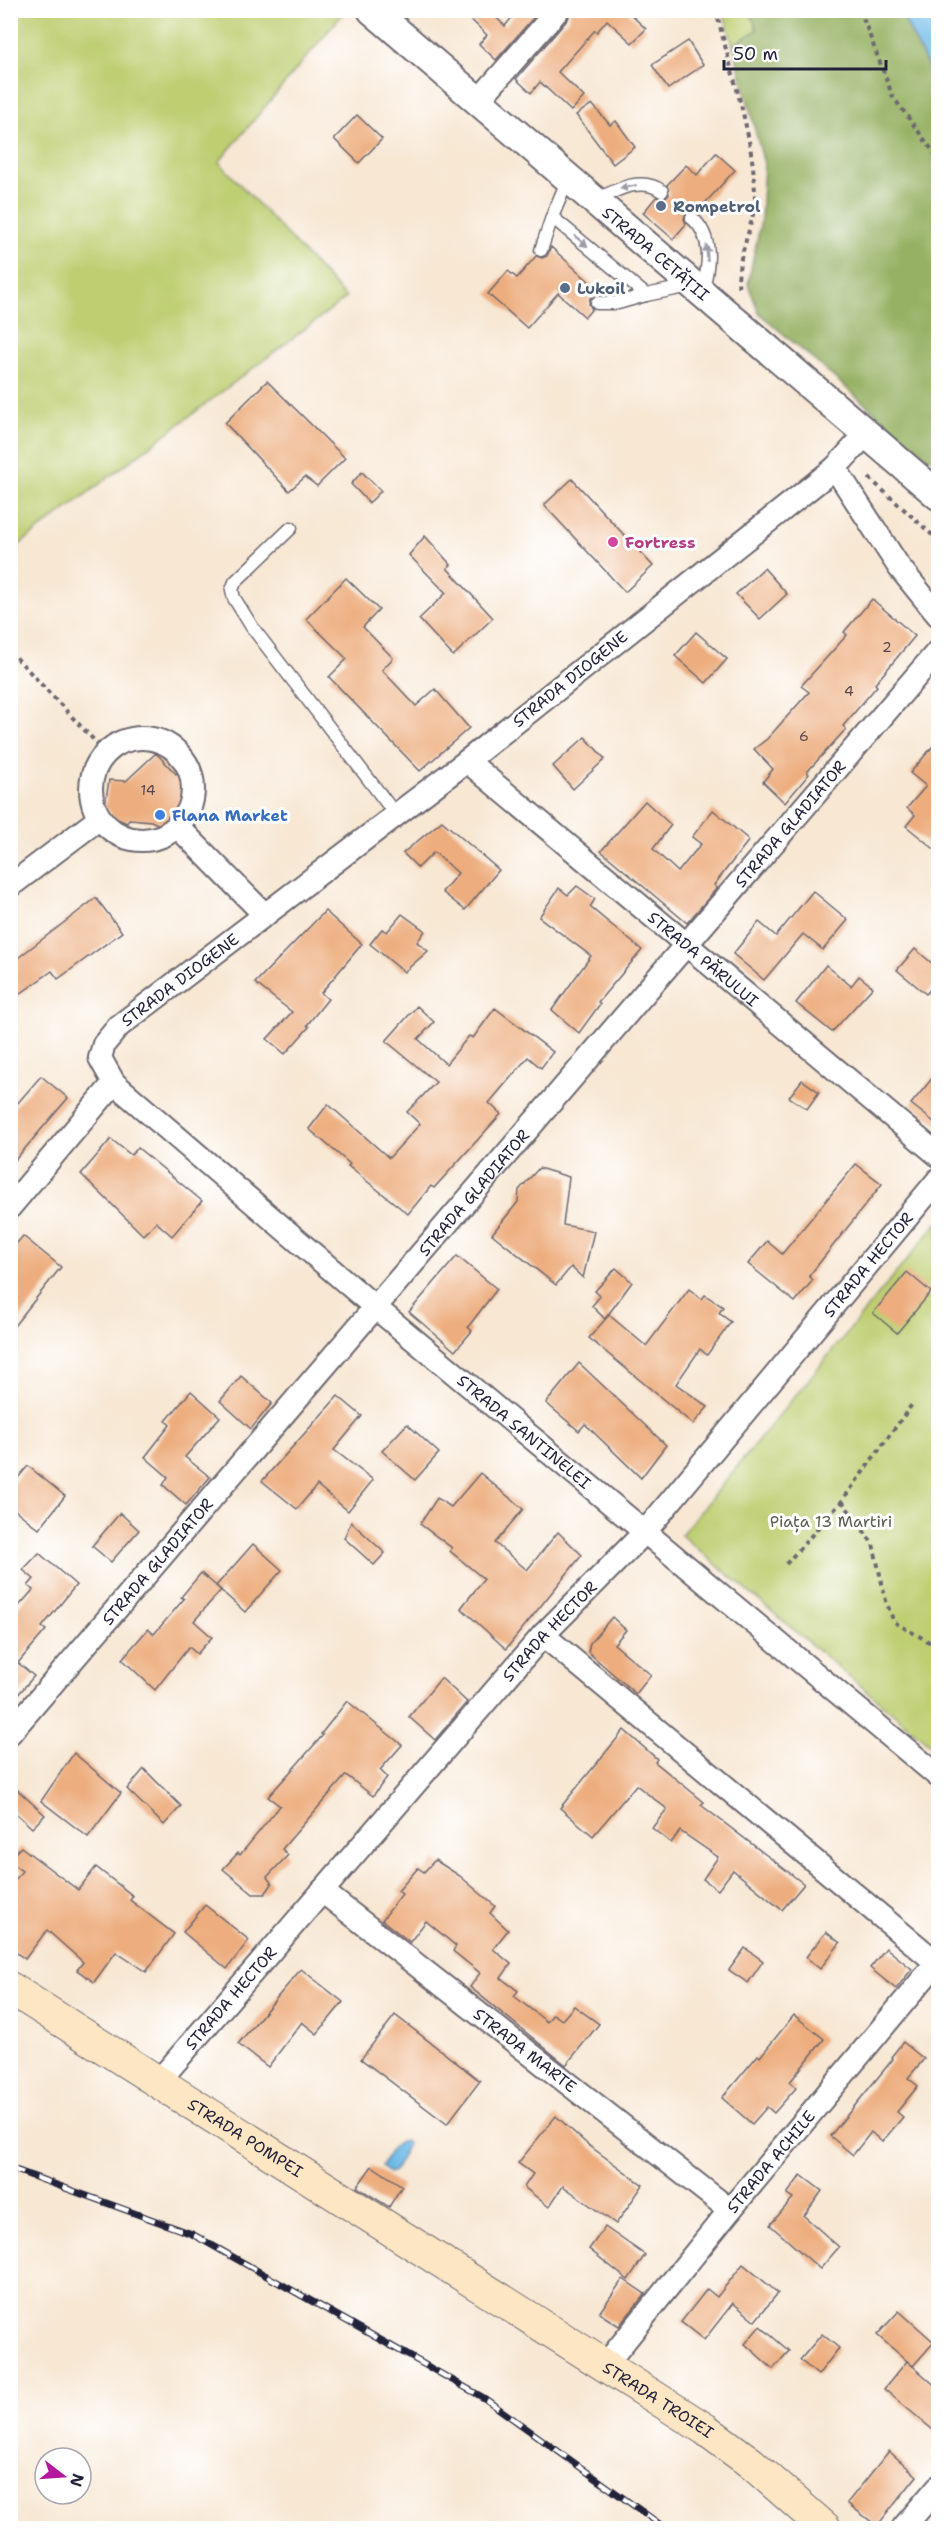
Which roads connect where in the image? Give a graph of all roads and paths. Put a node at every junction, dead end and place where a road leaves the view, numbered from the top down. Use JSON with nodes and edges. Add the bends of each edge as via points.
{"nodes":[{"id":1,"x":372,"y":10,"type":"edge"},
{"id":2,"x":558,"y":10,"type":"edge"},
{"id":3,"x":716,"y":10,"type":"edge"},
{"id":4,"x":860,"y":10,"type":"edge"},
{"id":5,"x":478,"y":101,"type":"junction"},
{"id":6,"x":939,"y":158,"type":"edge"},
{"id":7,"x":568,"y":179,"type":"junction"},
{"id":8,"x":662,"y":191,"type":"dead end"},
{"id":9,"x":595,"y":201,"type":"junction"},
{"id":10,"x":552,"y":217,"type":"junction"},
{"id":11,"x":692,"y":218,"type":"dead end"},
{"id":12,"x":541,"y":250,"type":"dead end"},
{"id":13,"x":698,"y":288,"type":"junction"},
{"id":14,"x":646,"y":295,"type":"junction"},
{"id":15,"x":739,"y":296,"type":"dead end"},
{"id":16,"x":597,"y":303,"type":"dead end"},
{"id":17,"x":867,"y":433,"type":"junction"},
{"id":18,"x":835,"y":468,"type":"junction"},
{"id":19,"x":939,"y":495,"type":"edge"},
{"id":20,"x":291,"y":528,"type":"dead end"},
{"id":21,"x":939,"y":615,"type":"edge"},
{"id":22,"x":10,"y":651,"type":"edge"},
{"id":23,"x":939,"y":651,"type":"edge"},
{"id":24,"x":106,"y":753,"type":"junction"},
{"id":25,"x":467,"y":761,"type":"junction"},
{"id":26,"x":396,"y":815,"type":"junction"},
{"id":27,"x":100,"y":818,"type":"junction"},
{"id":28,"x":177,"y":826,"type":"junction"},
{"id":29,"x":10,"y":886,"type":"edge"},
{"id":30,"x":265,"y":915,"type":"junction"},
{"id":31,"x":687,"y":945,"type":"junction"},
{"id":32,"x":114,"y":1083,"type":"junction"},
{"id":33,"x":939,"y":1155,"type":"edge"},
{"id":34,"x":938,"y":1182,"type":"edge"},
{"id":35,"x":10,"y":1207,"type":"edge"},
{"id":36,"x":375,"y":1308,"type":"junction"},
{"id":37,"x":914,"y":1403,"type":"dead end"},
{"id":38,"x":842,"y":1501,"type":"junction"},
{"id":39,"x":644,"y":1533,"type":"junction"},
{"id":40,"x":786,"y":1564,"type":"dead end"},
{"id":41,"x":543,"y":1635,"type":"junction"},
{"id":42,"x":939,"y":1647,"type":"edge"},
{"id":43,"x":10,"y":1733,"type":"edge"},
{"id":44,"x":939,"y":1776,"type":"edge"},
{"id":45,"x":322,"y":1891,"type":"junction"},
{"id":46,"x":938,"y":1962,"type":"edge"},
{"id":47,"x":10,"y":1988,"type":"edge"},
{"id":48,"x":158,"y":2082,"type":"junction"},
{"id":49,"x":730,"y":2210,"type":"junction"},
{"id":50,"x":480,"y":2286,"type":"joint"},
{"id":51,"x":606,"y":2364,"type":"junction"},
{"id":52,"x":939,"y":2487,"type":"edge"},
{"id":53,"x":825,"y":2529,"type":"edge"},
{"id":54,"x":903,"y":2529,"type":"edge"}],
"edges":[{"from":1,"to":5,"type":"street","name":"STRADA CETĂȚII"},
{"from":2,"to":5,"type":"street"},
{"from":3,"to":15,"type":"path","via":[[753,166],[755,200],[739,267]]},
{"from":4,"to":6,"type":"path","via":[[893,97]]},
{"from":5,"to":7,"type":"street","name":"STRADA CETĂȚII"},
{"from":7,"to":9,"type":"street","name":"STRADA CETĂȚII"},
{"from":7,"to":10,"type":"lane"},
{"from":8,"to":9,"type":"lane","one_way":true,"via":[[648,185],[630,185]]},
{"from":9,"to":13,"type":"street","name":"STRADA CETĂȚII"},
{"from":10,"to":12,"type":"lane"},
{"from":10,"to":14,"type":"lane","one_way":true},
{"from":13,"to":11,"type":"lane","one_way":true,"via":[[708,254],[702,228]]},
{"from":13,"to":14,"type":"lane"},
{"from":13,"to":17,"type":"street","name":"STRADA CETĂȚII"},
{"from":14,"to":16,"type":"lane","via":[[618,303]]},
{"from":17,"to":18,"type":"street","name":"STRADA DIOGENE"},
{"from":17,"to":19,"type":"street","name":"STRADA CETĂȚII"},
{"from":18,"to":21,"type":"street","via":[[900,567]]},
{"from":18,"to":25,"type":"street","name":"STRADA DIOGENE"},
{"from":20,"to":26,"type":"lane","via":[[235,582],[234,598]]},
{"from":22,"to":24,"type":"path"},
{"from":23,"to":31,"type":"street","name":"STRADA GLADIATOR"},
{"from":24,"to":27,"type":"street","via":[[97,764],[92,784],[94,806]]},
{"from":24,"to":28,"type":"street","via":[[119,743],[143,738],[166,743],[179,753],[190,774],[192,798]]},
{"from":25,"to":26,"type":"street","name":"STRADA DIOGENE"},
{"from":25,"to":31,"type":"street","name":"STRADA PĂRULUI"},
{"from":26,"to":30,"type":"street","name":"STRADA DIOGENE"},
{"from":27,"to":28,"type":"street","via":[[113,831],[146,840],[163,836]]},
{"from":27,"to":29,"type":"street"},
{"from":28,"to":30,"type":"street"},
{"from":30,"to":32,"type":"street","name":"STRADA DIOGENE","via":[[119,1026],[104,1044],[100,1058]]},
{"from":31,"to":33,"type":"street","name":"STRADA PĂRULUI"},
{"from":31,"to":36,"type":"street","name":"STRADA GLADIATOR"},
{"from":32,"to":35,"type":"street"},
{"from":32,"to":36,"type":"street","name":"STRADA SANTINELEI"},
{"from":34,"to":39,"type":"street","name":"STRADA HECTOR"},
{"from":36,"to":39,"type":"street","name":"STRADA SANTINELEI"},
{"from":36,"to":43,"type":"street","name":"STRADA GLADIATOR"},
{"from":37,"to":38,"type":"path"},
{"from":38,"to":40,"type":"path"},
{"from":38,"to":42,"type":"path","via":[[873,1544],[894,1622]]},
{"from":39,"to":41,"type":"street","name":"STRADA HECTOR"},
{"from":39,"to":44,"type":"street","name":"STRADA SANTINELEI"},
{"from":41,"to":45,"type":"street","name":"STRADA HECTOR"},
{"from":41,"to":46,"type":"street"},
{"from":45,"to":48,"type":"street","name":"STRADA HECTOR"},
{"from":45,"to":49,"type":"street","name":"STRADA MARTE"},
{"from":46,"to":49,"type":"street","name":"STRADA ACHILE"},
{"from":47,"to":48,"type":"main road","name":"STRADA POMPEI"},
{"from":48,"to":50,"type":"main road","name":"STRADA POMPEI"},
{"from":49,"to":51,"type":"street","name":"STRADA ACHILE"},
{"from":50,"to":51,"type":"main road","name":"STRADA TROIEI"},
{"from":51,"to":53,"type":"main road","name":"STRADA TROIEI","via":[[733,2450]]},
{"from":52,"to":54,"type":"street"}]}
